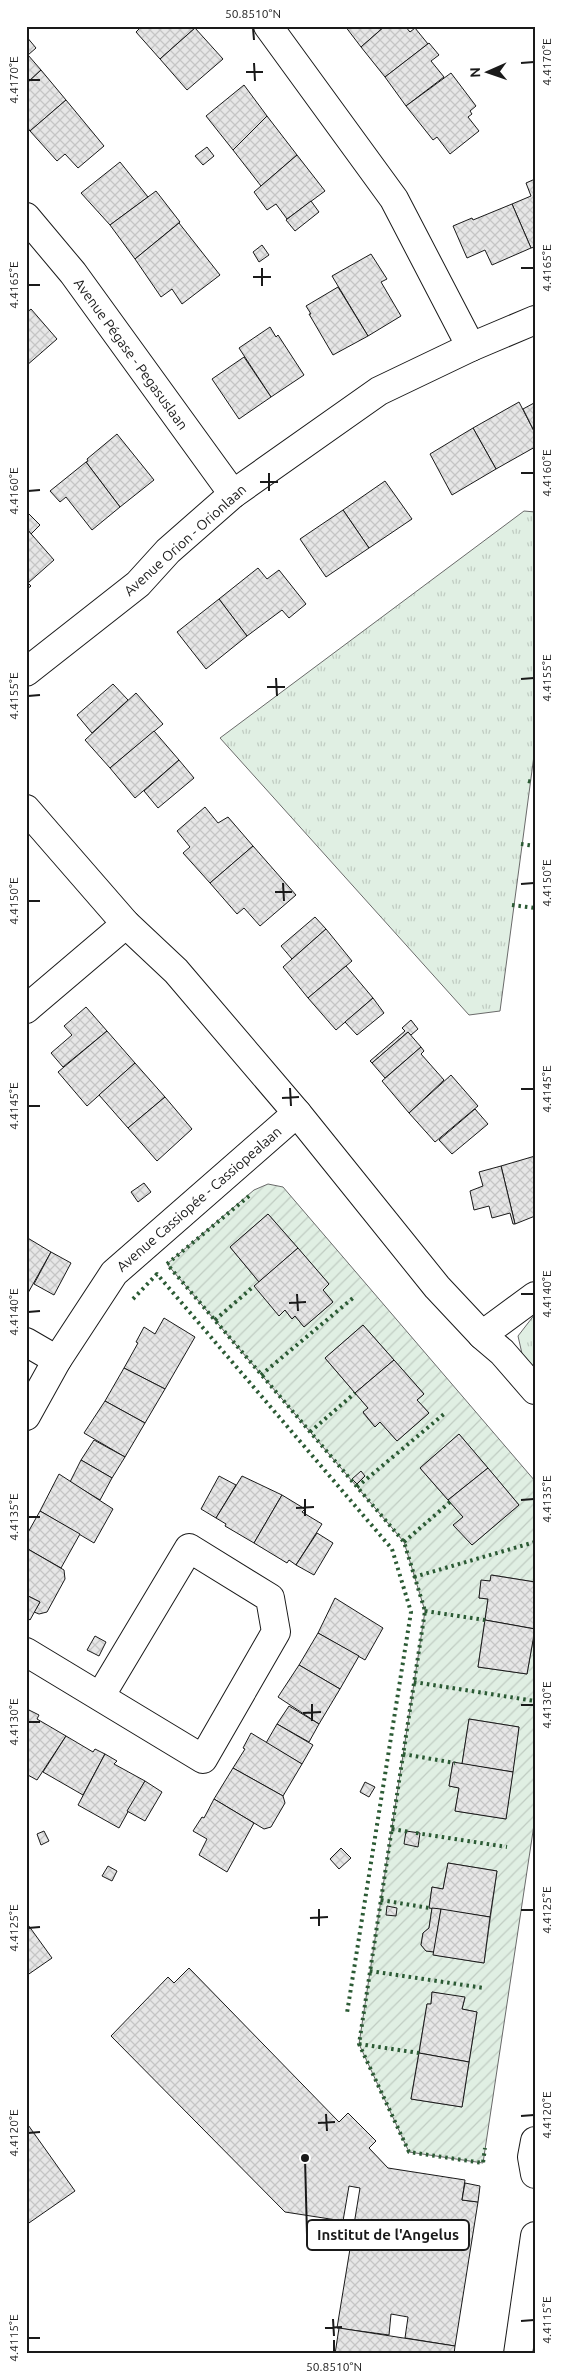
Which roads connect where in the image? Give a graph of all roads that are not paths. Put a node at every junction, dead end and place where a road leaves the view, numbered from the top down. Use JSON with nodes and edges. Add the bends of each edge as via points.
{"nodes":[{"id":1,"x":268,"y":26,"type":"edge"},
{"id":2,"x":26,"y":216,"type":"edge"},
{"id":3,"x":535,"y":320,"type":"edge"},
{"id":4,"x":471,"y":347,"type":"junction"},
{"id":5,"x":232,"y":494,"type":"junction"},
{"id":6,"x":26,"y":672,"type":"edge"},
{"id":7,"x":26,"y":809,"type":"edge"},
{"id":8,"x":126,"y":924,"type":"junction"},
{"id":9,"x":26,"y":1009,"type":"edge"},
{"id":10,"x":297,"y":1113,"type":"junction"},
{"id":11,"x":535,"y":1296,"type":"edge"},
{"id":12,"x":482,"y":1335,"type":"junction"},
{"id":13,"x":26,"y":1342,"type":"edge"},
{"id":14,"x":57,"y":1360,"type":"junction"},
{"id":15,"x":535,"y":1390,"type":"edge"},
{"id":16,"x":26,"y":1416,"type":"edge"},
{"id":17,"x":26,"y":1652,"type":"edge"},
{"id":18,"x":101,"y":1695,"type":"junction"},
{"id":19,"x":535,"y":2141,"type":"edge"},
{"id":20,"x":535,"y":2174,"type":"edge"},
{"id":21,"x":535,"y":2236,"type":"edge"},
{"id":22,"x":518,"y":2354,"type":"edge"}],
"edges":[{"from":1,"to":4,"type":"street","via":[[394,199]]},
{"from":2,"to":5,"type":"street","name":"Avenue Pégase - Pegasuslaan","via":[[73,273]]},
{"from":3,"to":4,"type":"street","name":"Avenue Orion - Orionlaan"},
{"from":4,"to":5,"type":"street","name":"Avenue Orion - Orionlaan","via":[[379,391]]},
{"from":5,"to":6,"type":"street","name":"Avenue Orion - Orionlaan","via":[[168,551],[138,584]]},
{"from":7,"to":8,"type":"street"},
{"from":8,"to":9,"type":"street"},
{"from":8,"to":10,"type":"street","via":[[176,972]]},
{"from":10,"to":12,"type":"street","via":[[437,1287]]},
{"from":10,"to":14,"type":"street","name":"Avenue Cassiopée - Cassiopealaan","via":[[114,1272]]},
{"from":11,"to":12,"type":"street"},
{"from":12,"to":15,"type":"street","via":[[502,1352]]},
{"from":13,"to":14,"type":"street"},
{"from":14,"to":16,"type":"street","name":"Avenue Cassiopée - Cassiopealaan"},
{"from":17,"to":18,"type":"street"},
{"from":18,"to":18,"type":"street","via":[[203,1759],[276,1632],[270,1598],[189,1548]]},
{"from":19,"to":20,"type":"street","via":[[532,2157]]},
{"from":21,"to":22,"type":"street"}]}
